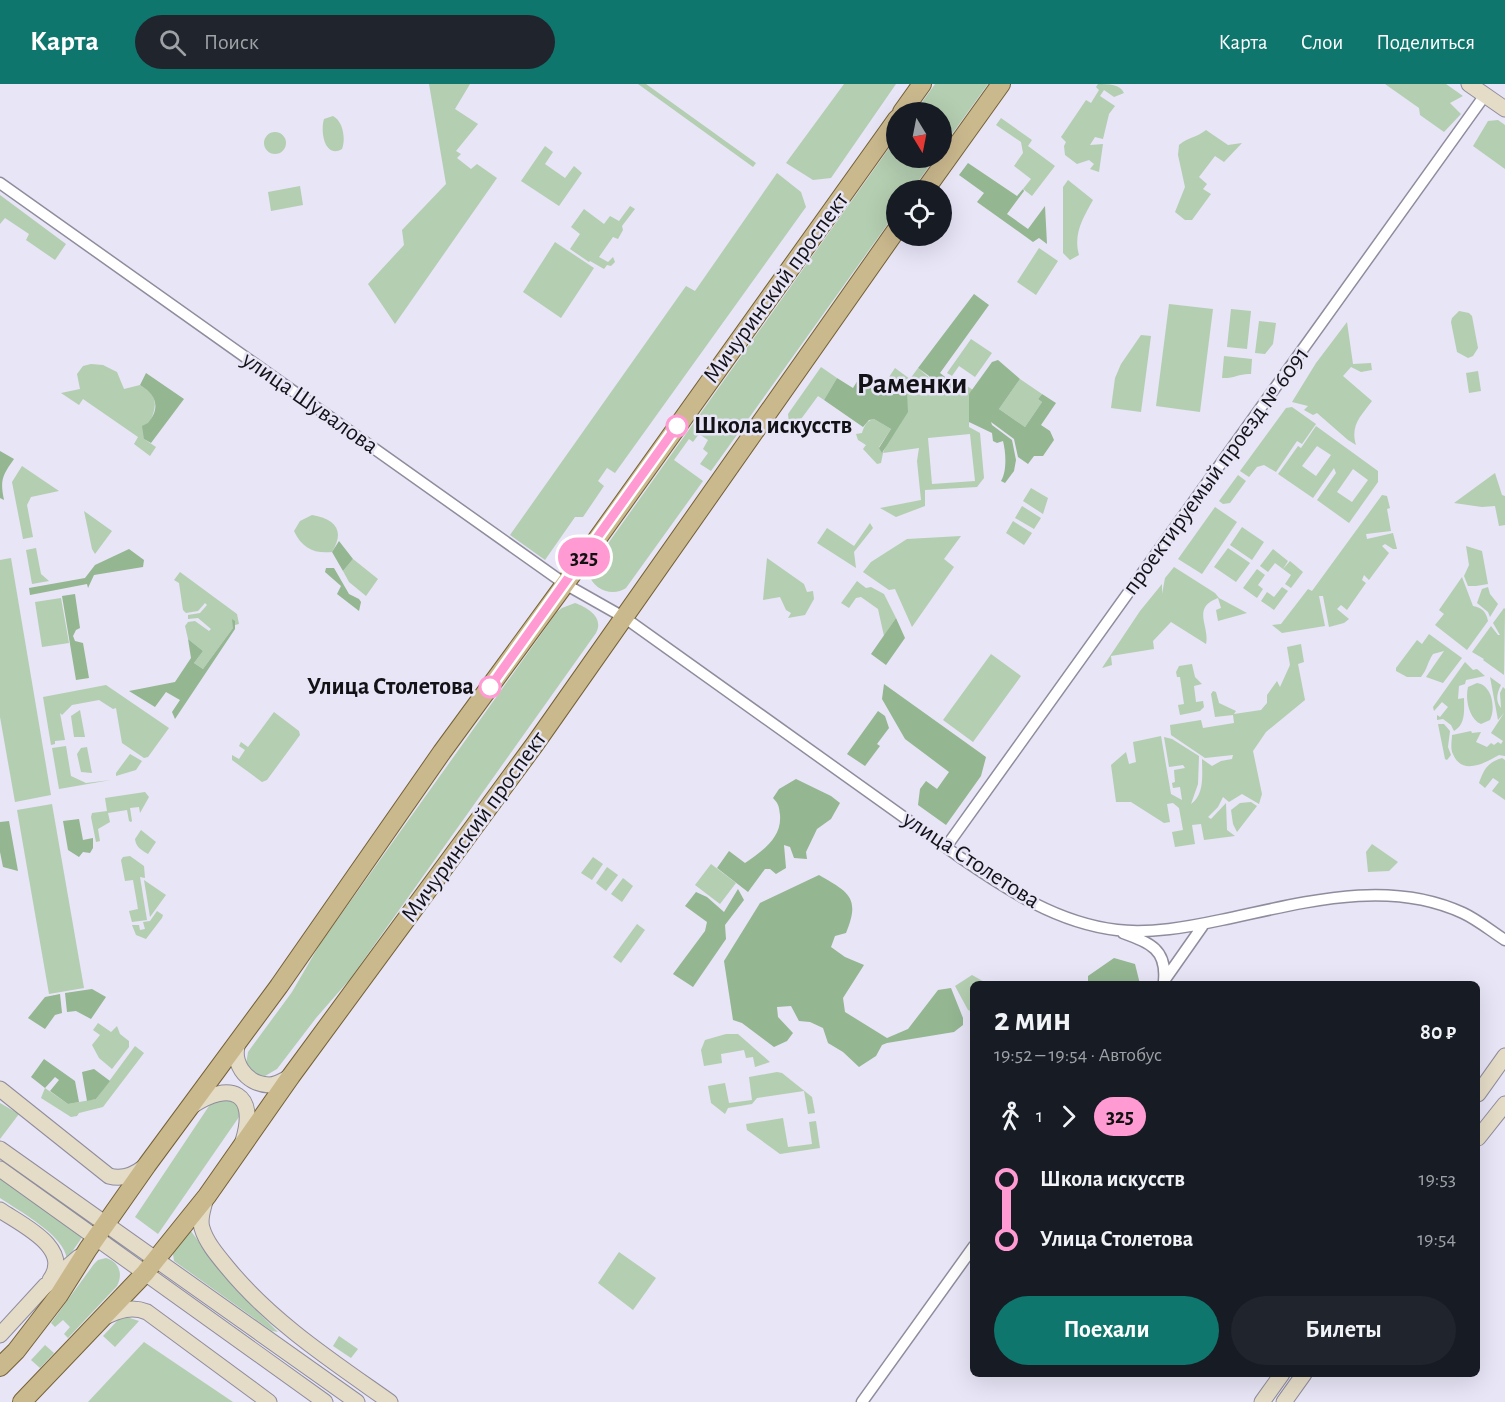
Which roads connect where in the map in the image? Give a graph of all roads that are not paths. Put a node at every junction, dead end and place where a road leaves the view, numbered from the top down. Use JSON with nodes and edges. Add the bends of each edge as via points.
{"nodes":[{"id":1,"x":922,"y":84,"type":"edge"},
{"id":2,"x":1001,"y":84,"type":"edge"},
{"id":3,"x":1469,"y":84,"type":"edge"},
{"id":4,"x":1485,"y":95,"type":"junction"},
{"id":5,"x":909,"y":102,"type":"edge"},
{"id":6,"x":1505,"y":110,"type":"edge"},
{"id":7,"x":886,"y":134,"type":"edge"},
{"id":8,"x":932,"y":180,"type":"edge"},
{"id":9,"x":0,"y":183,"type":"edge"},
{"id":10,"x":886,"y":244,"type":"edge"},
{"id":11,"x":565,"y":584,"type":"junction"},
{"id":12,"x":625,"y":618,"type":"junction"},
{"id":13,"x":946,"y":847,"type":"junction"},
{"id":14,"x":1203,"y":924,"type":"junction"},
{"id":15,"x":1118,"y":930,"type":"junction"},
{"id":16,"x":1505,"y":940,"type":"edge"},
{"id":17,"x":1163,"y":981,"type":"edge"},
{"id":18,"x":1164,"y":981,"type":"edge"},
{"id":19,"x":239,"y":1040,"type":"junction"},
{"id":20,"x":1503,"y":1061,"type":"edge"},
{"id":21,"x":291,"y":1076,"type":"junction"},
{"id":22,"x":0,"y":1089,"type":"edge"},
{"id":23,"x":1480,"y":1091,"type":"edge"},
{"id":24,"x":0,"y":1096,"type":"edge"},
{"id":25,"x":18,"y":1104,"type":"junction"},
{"id":26,"x":1505,"y":1104,"type":"edge"},
{"id":27,"x":189,"y":1108,"type":"junction"},
{"id":28,"x":1480,"y":1135,"type":"edge"},
{"id":29,"x":0,"y":1149,"type":"edge"},
{"id":30,"x":241,"y":1149,"type":"junction"},
{"id":31,"x":147,"y":1165,"type":"junction"},
{"id":32,"x":0,"y":1169,"type":"edge"},
{"id":33,"x":207,"y":1196,"type":"junction"},
{"id":34,"x":0,"y":1210,"type":"edge"},
{"id":35,"x":100,"y":1232,"type":"junction"},
{"id":36,"x":970,"y":1252,"type":"edge"},
{"id":37,"x":151,"y":1267,"type":"junction"},
{"id":38,"x":45,"y":1286,"type":"junction"},
{"id":39,"x":236,"y":1318,"type":"junction"},
{"id":40,"x":102,"y":1319,"type":"junction"},
{"id":41,"x":0,"y":1335,"type":"edge"},
{"id":42,"x":320,"y":1353,"type":"junction"},
{"id":43,"x":0,"y":1367,"type":"edge"},
{"id":44,"x":1280,"y":1377,"type":"edge"},
{"id":45,"x":1302,"y":1377,"type":"edge"},
{"id":46,"x":22,"y":1402,"type":"edge"},
{"id":47,"x":269,"y":1402,"type":"edge"},
{"id":48,"x":325,"y":1402,"type":"edge"},
{"id":49,"x":357,"y":1402,"type":"edge"},
{"id":50,"x":390,"y":1402,"type":"edge"},
{"id":51,"x":862,"y":1402,"type":"edge"},
{"id":52,"x":1262,"y":1402,"type":"edge"},
{"id":53,"x":1284,"y":1402,"type":"edge"}],
"edges":[{"from":1,"to":5,"type":"main road"},
{"from":2,"to":8,"type":"main road"},
{"from":3,"to":4,"type":"main road"},
{"from":4,"to":6,"type":"main road"},
{"from":4,"to":13,"type":"street","name":"проектируемый проезд № 6091"},
{"from":7,"to":11,"type":"main road","name":"Мичуринский проспект"},
{"from":9,"to":11,"type":"street","name":"улица Шувалова"},
{"from":10,"to":12,"type":"main road","name":"Мичуринский проспект"},
{"from":11,"to":12,"type":"street","name":"улица Шувалова"},
{"from":11,"to":19,"type":"main road","name":"Мичуринский проспект"},
{"from":12,"to":13,"type":"street","name":"улица Столетова"},
{"from":12,"to":21,"type":"main road","name":"Мичуринский проспект"},
{"from":13,"to":15,"type":"street","name":"улица Столетова","via":[[1049,912]]},
{"from":14,"to":15,"type":"street","name":"улица Столетова"},
{"from":14,"to":16,"type":"street","name":"улица Столетова","via":[[1338,897],[1394,896],[1436,903],[1463,913]]},
{"from":14,"to":18,"type":"street"},
{"from":15,"to":17,"type":"street","via":[[1147,942],[1159,953],[1165,968]]},
{"from":19,"to":21,"type":"main road","via":[[236,1059],[248,1077],[269,1085]]},
{"from":19,"to":27,"type":"main road","name":"Мичуринский проспект"},
{"from":20,"to":23,"type":"main road"},
{"from":21,"to":30,"type":"main road","name":"Мичуринский проспект"},
{"from":22,"to":25,"type":"main road"},
{"from":24,"to":25,"type":"main road"},
{"from":25,"to":31,"type":"main road","via":[[112,1178],[135,1173]]},
{"from":26,"to":28,"type":"main road"},
{"from":27,"to":30,"type":"main road","via":[[220,1092],[237,1094],[247,1113]]},
{"from":27,"to":31,"type":"main road","name":"Мичуринский проспект"},
{"from":29,"to":35,"type":"main road"},
{"from":30,"to":33,"type":"main road","name":"Мичуринский проспект"},
{"from":31,"to":35,"type":"main road","name":"Мичуринский проспект"},
{"from":32,"to":35,"type":"main road"},
{"from":33,"to":37,"type":"main road","name":"Мичуринский проспект"},
{"from":33,"to":42,"type":"main road","via":[[200,1219],[219,1257],[260,1304]]},
{"from":34,"to":38,"type":"main road","via":[[53,1251],[56,1266]]},
{"from":35,"to":37,"type":"main road"},
{"from":35,"to":37,"type":"main road","via":[[124,1237]]},
{"from":35,"to":38,"type":"main road"},
{"from":35,"to":43,"type":"main road","name":"Мичуринский проспект","via":[[59,1295]]},
{"from":36,"to":51,"type":"street"},
{"from":37,"to":39,"type":"main road"},
{"from":37,"to":40,"type":"main road","name":"Мичуринский проспект"},
{"from":37,"to":48,"type":"main road"},
{"from":38,"to":41,"type":"main road"},
{"from":39,"to":42,"type":"main road"},
{"from":39,"to":49,"type":"main road"},
{"from":40,"to":46,"type":"main road","name":"Мичуринский проспект"},
{"from":40,"to":47,"type":"main road","via":[[125,1310],[147,1312]]},
{"from":42,"to":50,"type":"main road"},
{"from":44,"to":52,"type":"main road"},
{"from":45,"to":53,"type":"main road"}]}
